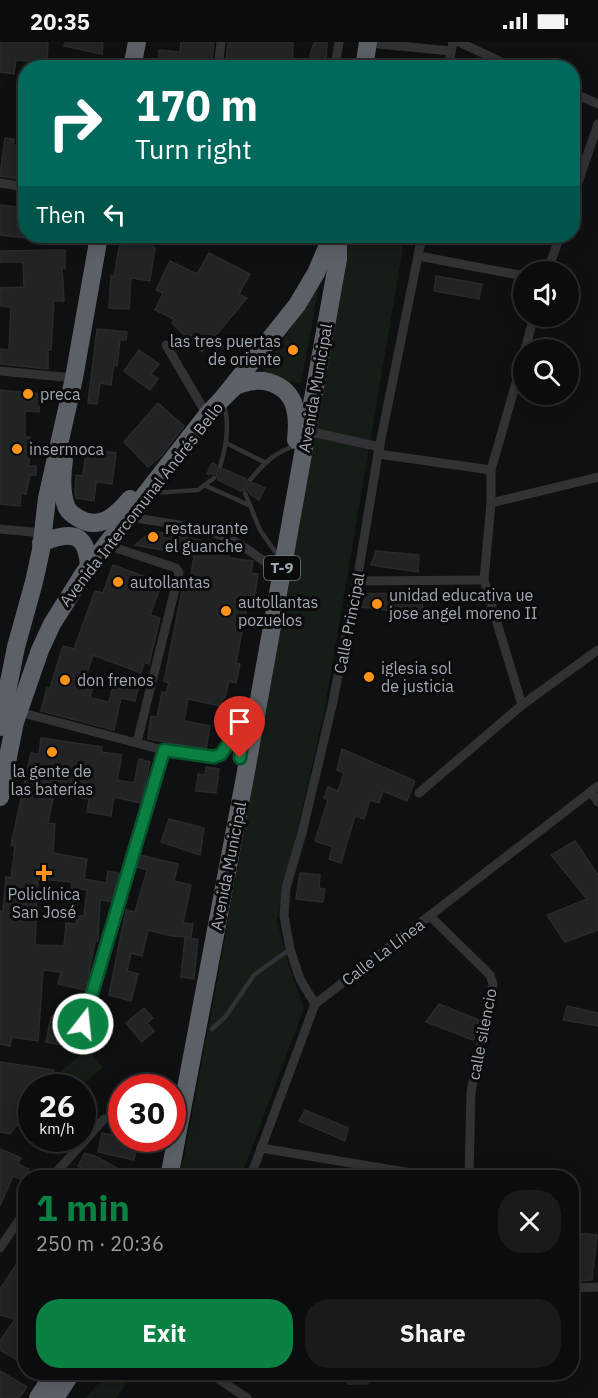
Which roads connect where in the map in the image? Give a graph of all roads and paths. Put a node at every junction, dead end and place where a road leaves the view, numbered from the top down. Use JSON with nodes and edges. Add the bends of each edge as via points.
{"nodes":[{"id":1,"x":137,"y":42,"type":"edge"},
{"id":2,"x":221,"y":42,"type":"edge"},
{"id":3,"x":339,"y":42,"type":"edge"},
{"id":4,"x":459,"y":42,"type":"edge"},
{"id":5,"x":368,"y":43,"type":"edge"},
{"id":6,"x":452,"y":46,"type":"edge"},
{"id":7,"x":134,"y":60,"type":"edge"},
{"id":8,"x":219,"y":60,"type":"edge"},
{"id":9,"x":336,"y":60,"type":"edge"},
{"id":10,"x":365,"y":60,"type":"edge"},
{"id":11,"x":497,"y":60,"type":"edge"},
{"id":12,"x":580,"y":96,"type":"edge"},
{"id":13,"x":598,"y":104,"type":"edge"},
{"id":14,"x":598,"y":124,"type":"edge"},
{"id":15,"x":580,"y":177,"type":"edge"},
{"id":16,"x":0,"y":183,"type":"edge"},
{"id":17,"x":18,"y":186,"type":"edge"},
{"id":18,"x":98,"y":243,"type":"edge"},
{"id":19,"x":328,"y":243,"type":"edge"},
{"id":20,"x":333,"y":243,"type":"edge"},
{"id":21,"x":421,"y":243,"type":"edge"},
{"id":22,"x":557,"y":243,"type":"edge"},
{"id":23,"x":419,"y":256,"type":"junction"},
{"id":24,"x":551,"y":261,"type":"edge"},
{"id":25,"x":513,"y":274,"type":"edge"},
{"id":26,"x":166,"y":345,"type":"dead end"},
{"id":27,"x":0,"y":371,"type":"edge"},
{"id":28,"x":74,"y":378,"type":"junction"},
{"id":29,"x":513,"y":393,"type":"edge"},
{"id":30,"x":222,"y":399,"type":"junction"},
{"id":31,"x":207,"y":415,"type":"junction"},
{"id":32,"x":301,"y":438,"type":"junction"},
{"id":33,"x":226,"y":443,"type":"junction"},
{"id":34,"x":379,"y":451,"type":"junction"},
{"id":35,"x":264,"y":462,"type":"junction"},
{"id":36,"x":220,"y":466,"type":"dead end"},
{"id":37,"x":166,"y":467,"type":"junction"},
{"id":38,"x":491,"y":470,"type":"junction"},
{"id":39,"x":598,"y":477,"type":"edge"},
{"id":40,"x":214,"y":478,"type":"dead end"},
{"id":41,"x":250,"y":480,"type":"dead end"},
{"id":42,"x":204,"y":485,"type":"junction"},
{"id":43,"x":147,"y":493,"type":"junction"},
{"id":44,"x":245,"y":493,"type":"dead end"},
{"id":45,"x":491,"y":503,"type":"junction"},
{"id":46,"x":251,"y":506,"type":"junction"},
{"id":47,"x":130,"y":517,"type":"junction"},
{"id":48,"x":0,"y":529,"type":"edge"},
{"id":49,"x":42,"y":538,"type":"junction"},
{"id":50,"x":107,"y":545,"type":"junction"},
{"id":51,"x":274,"y":561,"type":"junction"},
{"id":52,"x":89,"y":567,"type":"junction"},
{"id":53,"x":357,"y":580,"type":"junction"},
{"id":54,"x":484,"y":580,"type":"junction"},
{"id":55,"x":598,"y":650,"type":"edge"},
{"id":56,"x":522,"y":705,"type":"junction"},
{"id":57,"x":19,"y":712,"type":"junction"},
{"id":58,"x":245,"y":721,"type":"junction"},
{"id":59,"x":0,"y":724,"type":"edge"},
{"id":60,"x":138,"y":742,"type":"junction"},
{"id":61,"x":164,"y":750,"type":"junction"},
{"id":62,"x":594,"y":789,"type":"edge"},
{"id":63,"x":419,"y":793,"type":"dead end"},
{"id":64,"x":0,"y":797,"type":"edge"},
{"id":65,"x":598,"y":802,"type":"edge"},
{"id":66,"x":218,"y":899,"type":"junction"},
{"id":67,"x":430,"y":916,"type":"junction"},
{"id":68,"x":290,"y":949,"type":"junction"},
{"id":69,"x":315,"y":1004,"type":"junction"},
{"id":70,"x":212,"y":1029,"type":"dead end"},
{"id":71,"x":77,"y":1047,"type":"dead end"},
{"id":72,"x":185,"y":1074,"type":"edge"},
{"id":73,"x":104,"y":1119,"type":"dead end"},
{"id":74,"x":261,"y":1148,"type":"junction"},
{"id":75,"x":167,"y":1152,"type":"edge"},
{"id":76,"x":172,"y":1152,"type":"edge"},
{"id":77,"x":58,"y":1170,"type":"edge"},
{"id":78,"x":164,"y":1170,"type":"edge"},
{"id":79,"x":170,"y":1170,"type":"edge"},
{"id":80,"x":253,"y":1170,"type":"edge"},
{"id":81,"x":393,"y":1170,"type":"edge"},
{"id":82,"x":469,"y":1170,"type":"edge"},
{"id":83,"x":18,"y":1222,"type":"edge"},
{"id":84,"x":0,"y":1248,"type":"edge"},
{"id":85,"x":598,"y":1287,"type":"edge"},
{"id":86,"x":579,"y":1288,"type":"edge"},
{"id":87,"x":50,"y":1380,"type":"edge"},
{"id":88,"x":67,"y":1380,"type":"edge"},
{"id":89,"x":220,"y":1380,"type":"edge"},
{"id":90,"x":38,"y":1398,"type":"edge"},
{"id":91,"x":55,"y":1398,"type":"edge"},
{"id":92,"x":247,"y":1398,"type":"edge"}],
"edges":[{"from":1,"to":7,"type":"highway"},
{"from":2,"to":8,"type":"street"},
{"from":3,"to":9,"type":"street"},
{"from":4,"to":11,"type":"street"},
{"from":5,"to":6,"type":"street"},
{"from":5,"to":10,"type":"highway"},
{"from":12,"to":13,"type":"street"},
{"from":14,"to":15,"type":"street"},
{"from":16,"to":17,"type":"street"},
{"from":18,"to":28,"type":"highway","name":"Avenida Intercomunal Andrés Bello","number":"T-9"},
{"from":19,"to":30,"type":"highway","name":"Avenida Intercomunal Andrés Bello","number":"T-9","via":[[297,305]]},
{"from":20,"to":32,"type":"highway","name":"Avenida Municipal","number":"T-9","via":[[338,259]]},
{"from":21,"to":23,"type":"street","name":"Calle Principal"},
{"from":22,"to":24,"type":"street"},
{"from":23,"to":25,"type":"street"},
{"from":23,"to":34,"type":"street","name":"Calle Principal"},
{"from":26,"to":31,"type":"street"},
{"from":27,"to":28,"type":"street"},
{"from":28,"to":37,"type":"highway","number":"T-9","via":[[63,482],[72,514],[93,524],[103,522],[115,515],[146,478]]},
{"from":28,"to":49,"type":"highway","name":"Avenida Intercomunal Andrés Bello","number":"T-9"},
{"from":29,"to":38,"type":"street"},
{"from":30,"to":31,"type":"highway","name":"Avenida Intercomunal Andrés Bello","number":"T-9"},
{"from":30,"to":32,"type":"highway","name":"Avenida Municipal","number":"T-9","via":[[237,386],[257,380],[274,383],[292,399]]},
{"from":30,"to":33,"type":"lane","via":[[227,416]]},
{"from":31,"to":37,"type":"highway","name":"Avenida Intercomunal Andrés Bello","number":"T-9"},
{"from":32,"to":34,"type":"street"},
{"from":32,"to":35,"type":"lane"},
{"from":32,"to":51,"type":"highway","name":"Avenida Municipal","number":"T-9"},
{"from":32,"to":66,"type":"highway","name":"Avenida Municipal","number":"T-9"},
{"from":33,"to":35,"type":"lane"},
{"from":33,"to":36,"type":"lane"},
{"from":34,"to":38,"type":"street"},
{"from":34,"to":53,"type":"street","name":"Calle Principal"},
{"from":35,"to":41,"type":"lane"},
{"from":37,"to":43,"type":"highway","name":"Avenida Intercomunal Andrés Bello","number":"T-9"},
{"from":38,"to":45,"type":"street"},
{"from":39,"to":45,"type":"street"},
{"from":40,"to":42,"type":"lane"},
{"from":42,"to":43,"type":"lane","via":[[198,490]]},
{"from":42,"to":46,"type":"lane"},
{"from":43,"to":47,"type":"highway","name":"Avenida Intercomunal Andrés Bello","number":"T-9"},
{"from":44,"to":46,"type":"lane"},
{"from":45,"to":54,"type":"street"},
{"from":46,"to":51,"type":"lane"},
{"from":47,"to":50,"type":"highway","name":"Avenida Intercomunal Andrés Bello","number":"T-9"},
{"from":47,"to":51,"type":"street","via":[[217,534]]},
{"from":48,"to":49,"type":"street"},
{"from":49,"to":52,"type":"highway","via":[[76,538],[85,546]]},
{"from":49,"to":59,"type":"highway","name":"Avenida Intercomunal Andrés Bello","number":"T-9"},
{"from":50,"to":52,"type":"highway","name":"Avenida Intercomunal Andrés Bello","number":"T-9"},
{"from":50,"to":60,"type":"street","via":[[176,568],[179,573]]},
{"from":51,"to":58,"type":"highway","name":"Avenida Municipal","number":"T-9"},
{"from":52,"to":57,"type":"highway","name":"Avenida Intercomunal Andrés Bello","number":"T-9","via":[[52,624]]},
{"from":53,"to":54,"type":"street"},
{"from":53,"to":68,"type":"street","name":"Calle Principal","via":[[332,706],[286,888],[284,916]]},
{"from":54,"to":56,"type":"street"},
{"from":55,"to":56,"type":"street"},
{"from":56,"to":63,"type":"street"},
{"from":57,"to":60,"type":"street"},
{"from":57,"to":64,"type":"highway","name":"Avenida Intercomunal Andrés Bello","number":"T-9"},
{"from":58,"to":61,"type":"street","via":[[221,754],[214,757]]},
{"from":58,"to":66,"type":"highway","name":"Avenida Municipal","number":"T-9"},
{"from":60,"to":61,"type":"street"},
{"from":61,"to":71,"type":"street"},
{"from":62,"to":65,"type":"street"},
{"from":62,"to":67,"type":"street","name":"Calle La Línea"},
{"from":66,"to":72,"type":"highway","name":"Avenida Municipal","number":"T-9"},
{"from":67,"to":69,"type":"street","name":"Calle La Línea"},
{"from":67,"to":82,"type":"street","name":"calle silencio","via":[[490,975],[493,984],[471,1092]]},
{"from":68,"to":69,"type":"street","name":"Calle Principal","via":[[300,979]]},
{"from":68,"to":70,"type":"lane","via":[[254,975],[226,1016]]},
{"from":69,"to":74,"type":"street"},
{"from":73,"to":77,"type":"street"},
{"from":74,"to":80,"type":"street"},
{"from":74,"to":81,"type":"street"},
{"from":75,"to":78,"type":"highway"},
{"from":76,"to":79,"type":"highway","name":"Avenida Municipal","number":"T-9"},
{"from":83,"to":84,"type":"street"},
{"from":85,"to":86,"type":"street"},
{"from":87,"to":90,"type":"highway"},
{"from":88,"to":91,"type":"highway"},
{"from":89,"to":92,"type":"street"}]}
